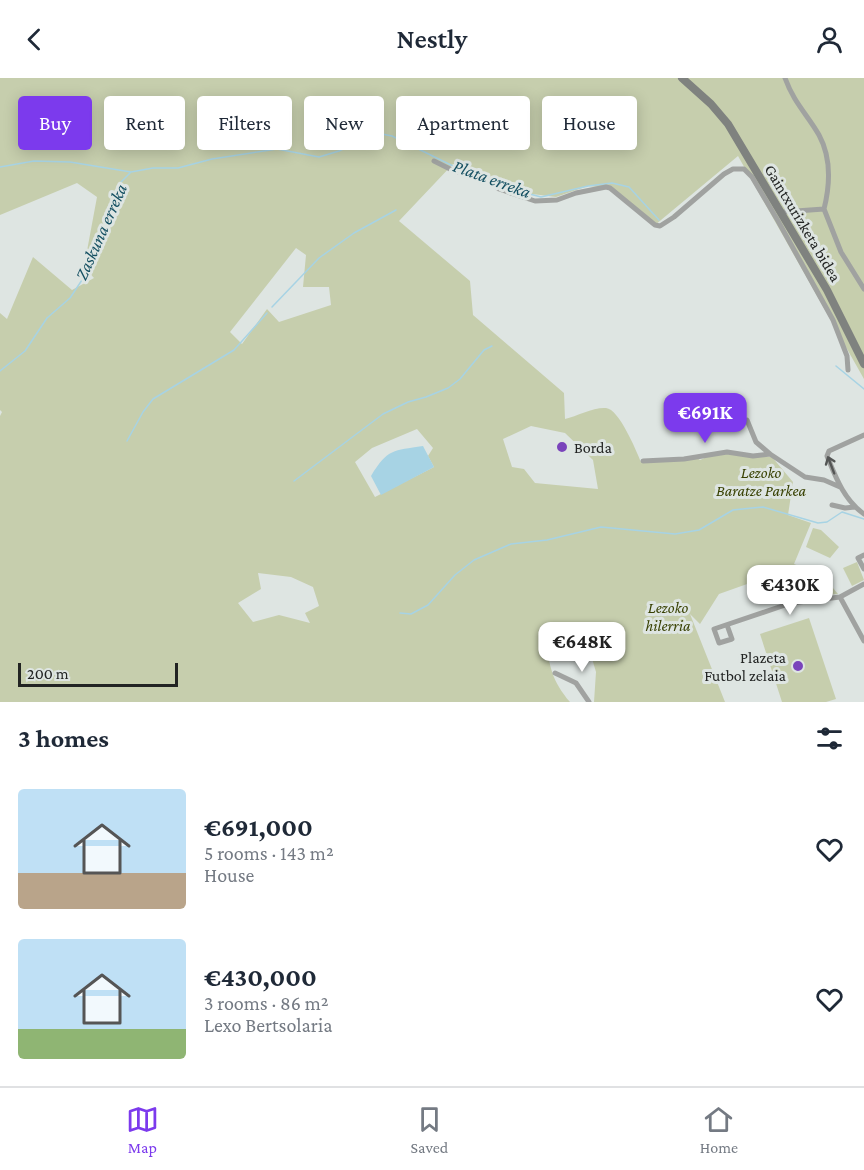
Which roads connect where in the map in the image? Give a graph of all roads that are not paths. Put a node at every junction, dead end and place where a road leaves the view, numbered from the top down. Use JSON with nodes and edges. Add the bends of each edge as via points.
{"nodes":[{"id":1,"x":682,"y":78,"type":"edge"},
{"id":2,"x":785,"y":78,"type":"edge"},
{"id":3,"x":434,"y":161,"type":"dead end"},
{"id":4,"x":824,"y":209,"type":"junction"},
{"id":5,"x":782,"y":212,"type":"junction"},
{"id":6,"x":864,"y":288,"type":"edge"},
{"id":7,"x":864,"y":364,"type":"edge"},
{"id":8,"x":848,"y":370,"type":"dead end"},
{"id":9,"x":747,"y":420,"type":"dead end"},
{"id":10,"x":864,"y":435,"type":"edge"},
{"id":11,"x":770,"y":454,"type":"junction"},
{"id":12,"x":643,"y":461,"type":"dead end"},
{"id":13,"x":840,"y":487,"type":"junction"},
{"id":14,"x":832,"y":505,"type":"dead end"},
{"id":15,"x":855,"y":507,"type":"junction"},
{"id":16,"x":864,"y":514,"type":"edge"},
{"id":17,"x":864,"y":555,"type":"edge"},
{"id":18,"x":864,"y":569,"type":"edge"},
{"id":19,"x":864,"y":584,"type":"edge"},
{"id":20,"x":840,"y":597,"type":"junction"},
{"id":21,"x":727,"y":625,"type":"dead end"},
{"id":22,"x":864,"y":640,"type":"edge"},
{"id":23,"x":555,"y":673,"type":"dead end"},
{"id":24,"x":589,"y":702,"type":"edge"}],
"edges":[{"from":1,"to":5,"type":"main road","name":"Gaintxurizketa bidea","via":[[728,124]]},
{"from":2,"to":4,"type":"street","via":[[825,146],[828,171]]},
{"from":3,"to":8,"type":"street","via":[[535,201],[610,188],[660,226],[724,174],[744,169],[778,220],[833,320],[848,356]]},
{"from":4,"to":5,"type":"street"},
{"from":4,"to":6,"type":"street","via":[[842,252]]},
{"from":5,"to":7,"type":"main road","name":"Gaintxurizketa bidea"},
{"from":9,"to":11,"type":"street","via":[[756,442]]},
{"from":13,"to":10,"type":"street","one_way":true,"via":[[828,453]]},
{"from":11,"to":12,"type":"street","via":[[727,452]]},
{"from":11,"to":13,"type":"street","via":[[805,477]]},
{"from":13,"to":15,"type":"street"},
{"from":14,"to":15,"type":"street"},
{"from":15,"to":16,"type":"street"},
{"from":17,"to":18,"type":"street","via":[[858,558]]},
{"from":19,"to":20,"type":"street"},
{"from":20,"to":21,"type":"street","via":[[797,602]]},
{"from":20,"to":22,"type":"street"},
{"from":23,"to":24,"type":"street","via":[[576,683]]}]}
